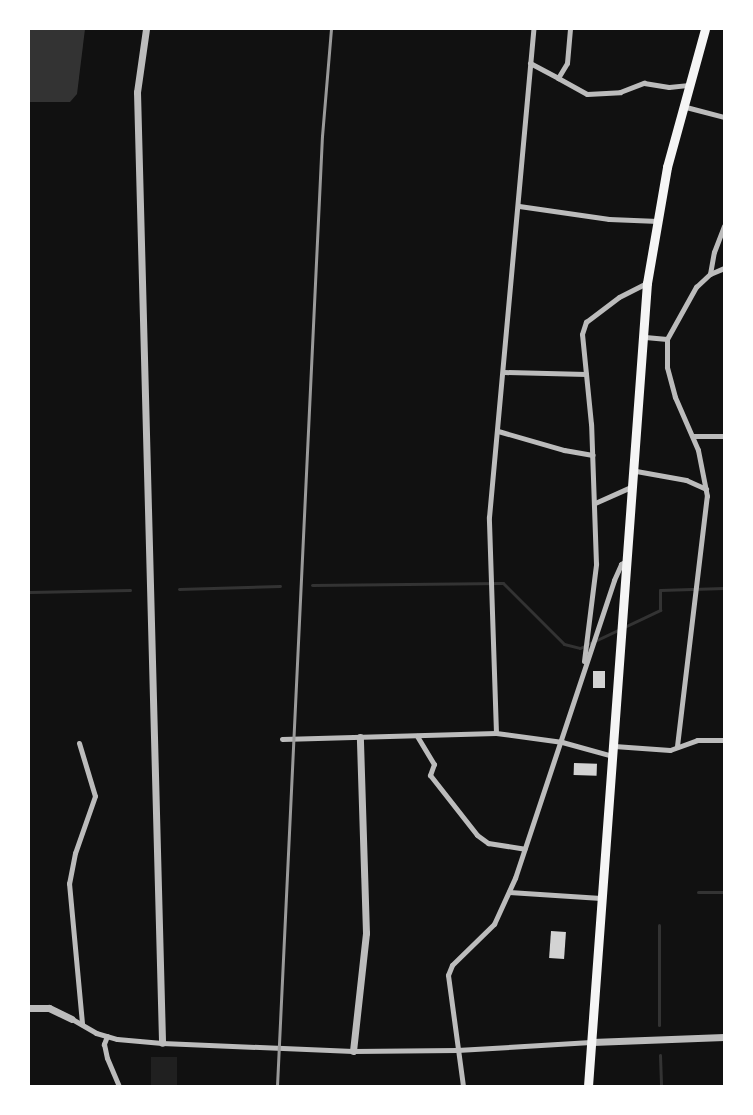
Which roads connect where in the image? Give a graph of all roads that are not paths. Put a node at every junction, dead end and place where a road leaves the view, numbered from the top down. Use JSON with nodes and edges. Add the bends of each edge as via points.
{"nodes":[{"id":1,"x":146,"y":29,"type":"edge"},
{"id":2,"x":533,"y":29,"type":"edge"},
{"id":3,"x":570,"y":29,"type":"edge"},
{"id":4,"x":705,"y":29,"type":"edge"},
{"id":5,"x":530,"y":63,"type":"junction"},
{"id":6,"x":558,"y":78,"type":"junction"},
{"id":7,"x":687,"y":85,"type":"junction"},
{"id":8,"x":682,"y":106,"type":"junction"},
{"id":9,"x":724,"y":117,"type":"edge"},
{"id":10,"x":518,"y":206,"type":"junction"},
{"id":11,"x":658,"y":221,"type":"junction"},
{"id":12,"x":724,"y":226,"type":"edge"},
{"id":13,"x":724,"y":268,"type":"edge"},
{"id":14,"x":710,"y":274,"type":"junction"},
{"id":15,"x":647,"y":283,"type":"junction"},
{"id":16,"x":645,"y":337,"type":"junction"},
{"id":17,"x":667,"y":339,"type":"junction"},
{"id":18,"x":504,"y":372,"type":"junction"},
{"id":19,"x":586,"y":374,"type":"junction"},
{"id":20,"x":498,"y":431,"type":"junction"},
{"id":21,"x":693,"y":436,"type":"junction"},
{"id":22,"x":724,"y":436,"type":"edge"},
{"id":23,"x":592,"y":454,"type":"junction"},
{"id":24,"x":636,"y":471,"type":"junction"},
{"id":25,"x":635,"y":485,"type":"junction"},
{"id":26,"x":706,"y":489,"type":"junction"},
{"id":27,"x":594,"y":503,"type":"junction"},
{"id":28,"x":629,"y":559,"type":"junction"},
{"id":29,"x":588,"y":650,"type":"junction"},
{"id":30,"x":496,"y":733,"type":"junction"},
{"id":31,"x":417,"y":736,"type":"junction"},
{"id":32,"x":360,"y":737,"type":"junction"},
{"id":33,"x":282,"y":739,"type":"dead end"},
{"id":34,"x":724,"y":740,"type":"edge"},
{"id":35,"x":562,"y":742,"type":"junction"},
{"id":36,"x":79,"y":743,"type":"dead end"},
{"id":37,"x":614,"y":746,"type":"junction"},
{"id":38,"x":677,"y":746,"type":"junction"},
{"id":39,"x":613,"y":756,"type":"junction"},
{"id":40,"x":524,"y":849,"type":"junction"},
{"id":41,"x":509,"y":892,"type":"junction"},
{"id":42,"x":601,"y":898,"type":"junction"},
{"id":43,"x":29,"y":1008,"type":"edge"},
{"id":44,"x":72,"y":1020,"type":"joint"},
{"id":45,"x":82,"y":1024,"type":"junction"},
{"id":46,"x":107,"y":1036,"type":"junction"},
{"id":47,"x":724,"y":1037,"type":"edge"},
{"id":48,"x":592,"y":1042,"type":"junction"},
{"id":49,"x":162,"y":1043,"type":"junction"},
{"id":50,"x":457,"y":1050,"type":"junction"},
{"id":51,"x":353,"y":1051,"type":"junction"},
{"id":52,"x":119,"y":1086,"type":"edge"},
{"id":53,"x":463,"y":1086,"type":"edge"},
{"id":54,"x":588,"y":1086,"type":"edge"}],
"edges":[{"from":1,"to":49,"type":"street","via":[[140,60],[138,108]]},
{"from":2,"to":5,"type":"street"},
{"from":3,"to":6,"type":"street","via":[[567,63]]},
{"from":4,"to":7,"type":"main road"},
{"from":5,"to":6,"type":"street"},
{"from":5,"to":10,"type":"street"},
{"from":6,"to":7,"type":"street","via":[[587,94],[620,92],[644,83],[669,87]]},
{"from":7,"to":8,"type":"main road"},
{"from":8,"to":9,"type":"street"},
{"from":8,"to":11,"type":"main road"},
{"from":10,"to":11,"type":"street","via":[[609,220]]},
{"from":10,"to":18,"type":"street"},
{"from":11,"to":15,"type":"main road"},
{"from":12,"to":14,"type":"street"},
{"from":13,"to":14,"type":"street"},
{"from":14,"to":17,"type":"street","via":[[696,287]]},
{"from":15,"to":16,"type":"main road"},
{"from":15,"to":19,"type":"street","via":[[619,296],[586,322],[582,334]]},
{"from":16,"to":17,"type":"street"},
{"from":16,"to":24,"type":"main road"},
{"from":17,"to":21,"type":"street","via":[[667,367],[675,397]]},
{"from":18,"to":19,"type":"street"},
{"from":18,"to":20,"type":"street"},
{"from":19,"to":23,"type":"street"},
{"from":20,"to":23,"type":"street","via":[[564,450]]},
{"from":20,"to":30,"type":"street","via":[[489,518]]},
{"from":21,"to":22,"type":"street"},
{"from":21,"to":26,"type":"street"},
{"from":23,"to":27,"type":"street"},
{"from":24,"to":25,"type":"main road"},
{"from":24,"to":26,"type":"street","via":[[686,480]]},
{"from":25,"to":27,"type":"street"},
{"from":25,"to":28,"type":"main road"},
{"from":26,"to":38,"type":"street"},
{"from":27,"to":29,"type":"street","via":[[596,564]]},
{"from":28,"to":29,"type":"street","via":[[621,564],[597,636]]},
{"from":28,"to":37,"type":"main road"},
{"from":29,"to":35,"type":"street"},
{"from":30,"to":31,"type":"street"},
{"from":30,"to":35,"type":"street"},
{"from":31,"to":32,"type":"street"},
{"from":31,"to":40,"type":"street","via":[[434,764],[430,775],[477,835],[488,843]]},
{"from":32,"to":33,"type":"street"},
{"from":32,"to":51,"type":"street","via":[[366,933]]},
{"from":34,"to":38,"type":"street","via":[[697,740]]},
{"from":35,"to":39,"type":"street"},
{"from":35,"to":40,"type":"street"},
{"from":36,"to":45,"type":"street","via":[[95,796],[69,882]]},
{"from":37,"to":38,"type":"street","via":[[670,750]]},
{"from":37,"to":39,"type":"main road"},
{"from":39,"to":42,"type":"main road"},
{"from":40,"to":41,"type":"street"},
{"from":41,"to":42,"type":"street"},
{"from":41,"to":50,"type":"street","via":[[494,924],[452,965],[448,975]]},
{"from":42,"to":48,"type":"main road"},
{"from":43,"to":44,"type":"street","via":[[49,1008]]},
{"from":44,"to":45,"type":"street"},
{"from":45,"to":46,"type":"street"},
{"from":46,"to":49,"type":"street"},
{"from":46,"to":52,"type":"street","via":[[104,1044],[107,1058]]},
{"from":47,"to":48,"type":"street"},
{"from":48,"to":50,"type":"street"},
{"from":48,"to":54,"type":"main road"},
{"from":49,"to":51,"type":"street"},
{"from":50,"to":51,"type":"street"},
{"from":50,"to":53,"type":"street"}]}
